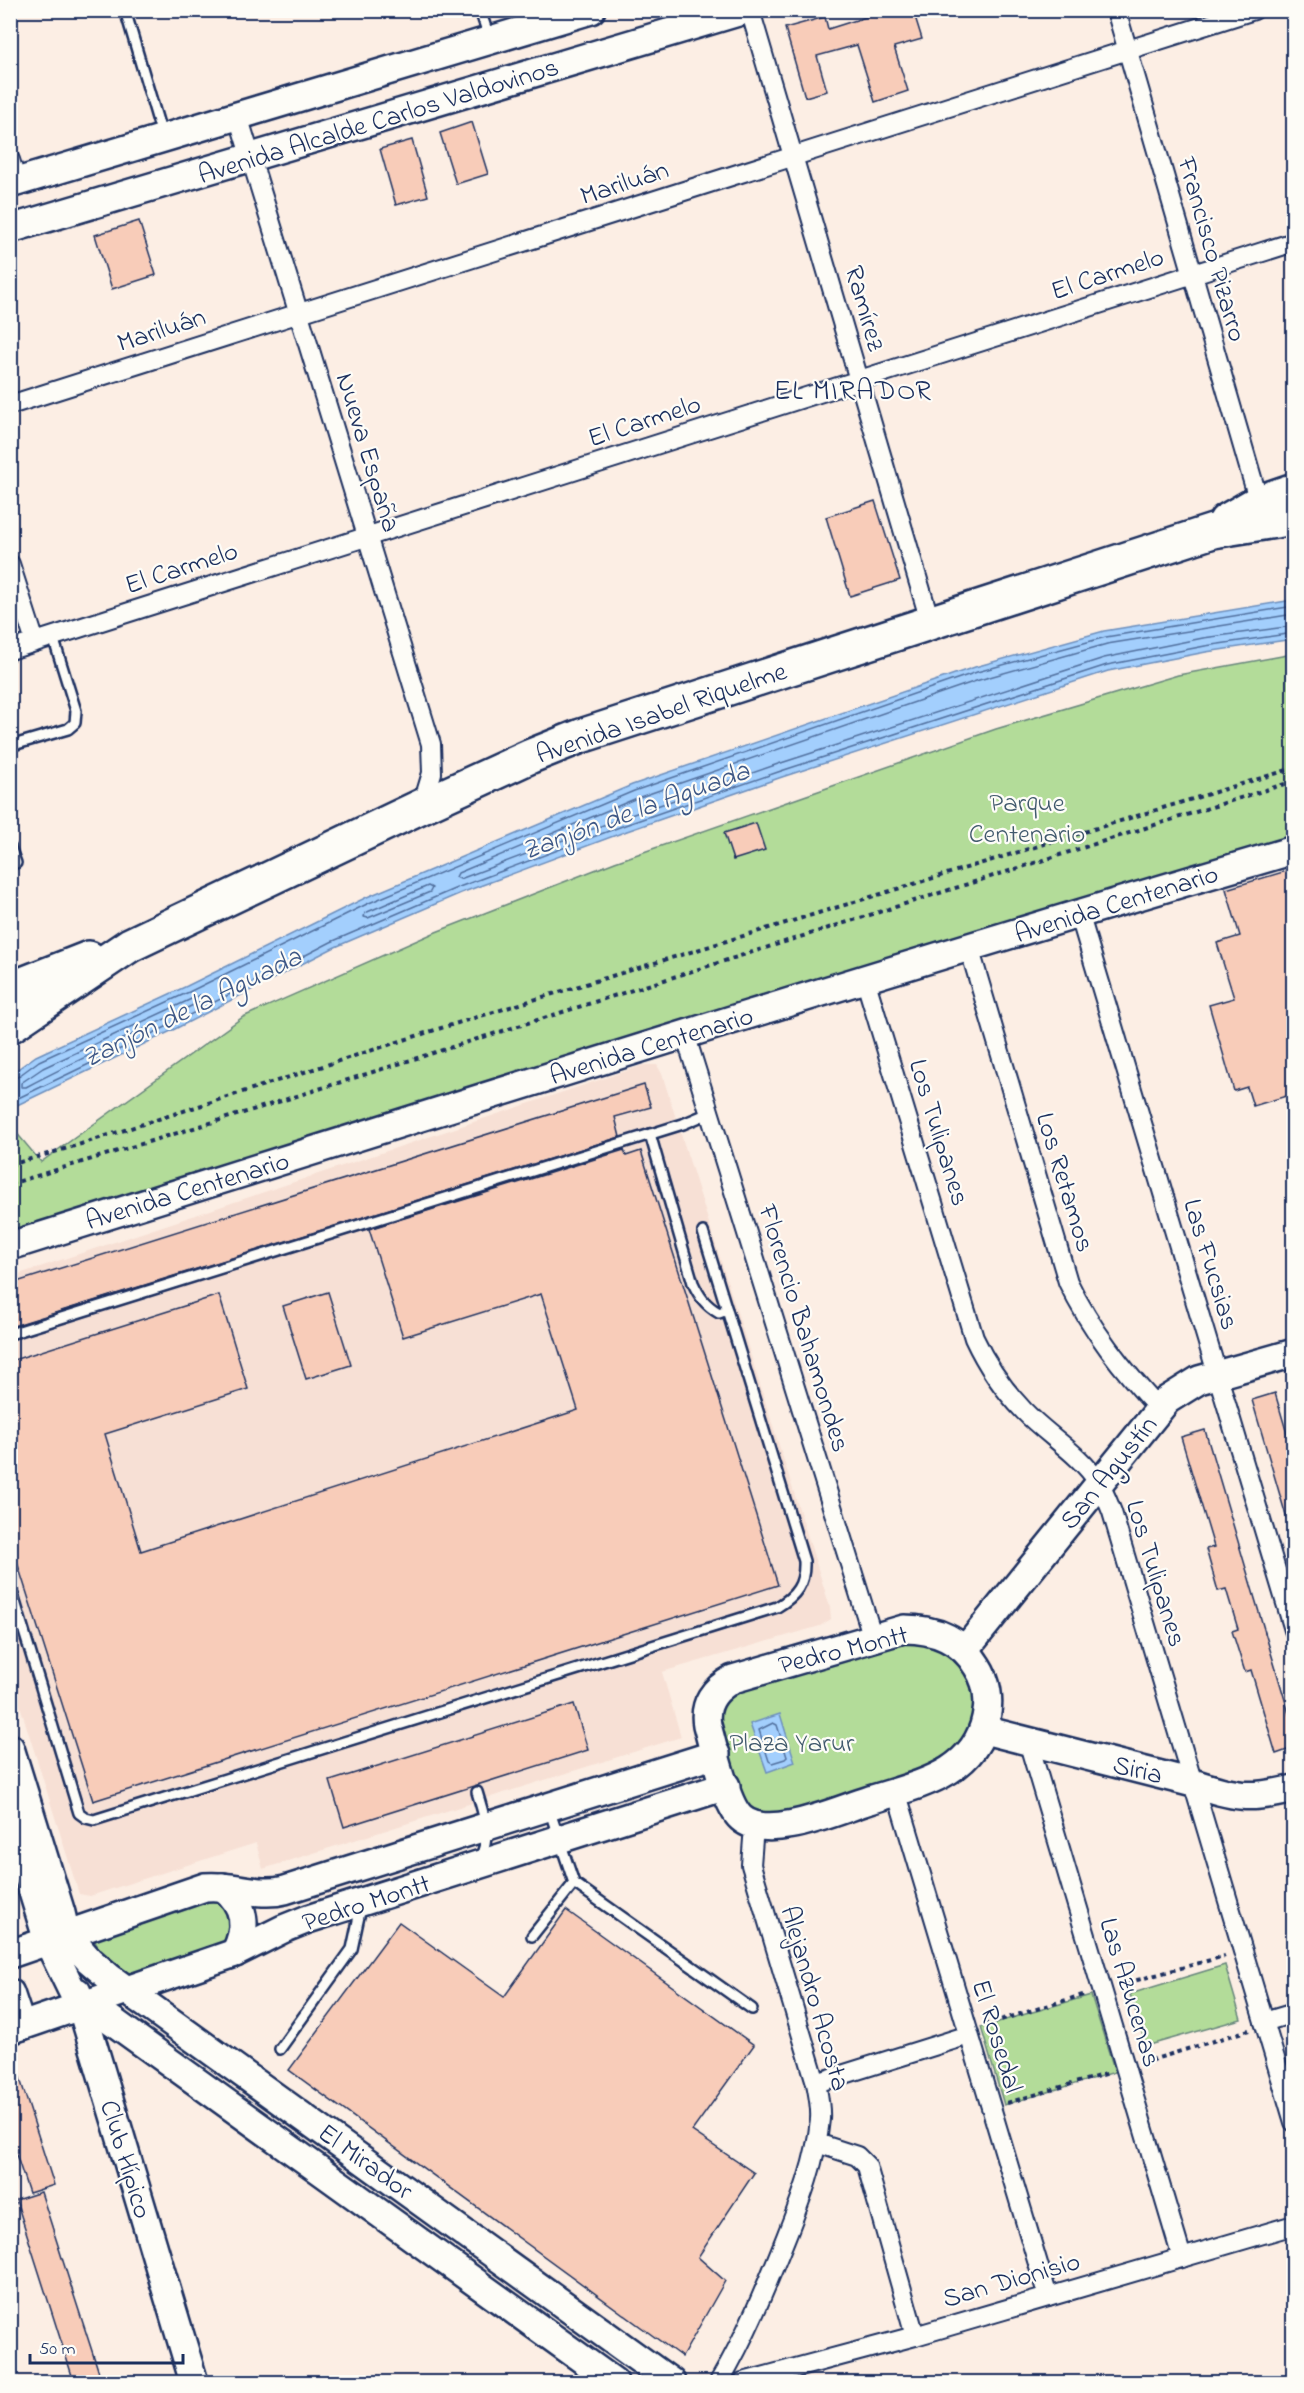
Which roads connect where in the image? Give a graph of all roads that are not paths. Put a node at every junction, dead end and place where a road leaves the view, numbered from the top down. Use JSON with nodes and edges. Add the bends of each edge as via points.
{"nodes":[{"id":1,"x":125,"y":10,"type":"edge"},
{"id":2,"x":480,"y":10,"type":"edge"},
{"id":3,"x":591,"y":10,"type":"edge"},
{"id":4,"x":745,"y":10,"type":"edge"},
{"id":5,"x":750,"y":10,"type":"edge"},
{"id":6,"x":1116,"y":10,"type":"edge"},
{"id":7,"x":1254,"y":10,"type":"edge"},
{"id":8,"x":674,"y":21,"type":"edge"},
{"id":9,"x":490,"y":40,"type":"junction"},
{"id":10,"x":1127,"y":51,"type":"junction"},
{"id":11,"x":504,"y":82,"type":"junction"},
{"id":12,"x":238,"y":116,"type":"junction"},
{"id":13,"x":160,"y":139,"type":"junction"},
{"id":14,"x":793,"y":157,"type":"junction"},
{"id":15,"x":250,"y":158,"type":"junction"},
{"id":16,"x":94,"y":159,"type":"junction"},
{"id":17,"x":51,"y":172,"type":"junction"},
{"id":18,"x":13,"y":175,"type":"edge"},
{"id":19,"x":191,"y":176,"type":"junction"},
{"id":20,"x":153,"y":187,"type":"junction"},
{"id":21,"x":107,"y":201,"type":"junction"},
{"id":22,"x":66,"y":213,"type":"junction"},
{"id":23,"x":10,"y":229,"type":"edge"},
{"id":24,"x":1293,"y":242,"type":"edge"},
{"id":25,"x":1192,"y":274,"type":"junction"},
{"id":26,"x":298,"y":314,"type":"junction"},
{"id":27,"x":859,"y":380,"type":"junction"},
{"id":28,"x":10,"y":405,"type":"edge"},
{"id":29,"x":1293,"y":490,"type":"edge"},
{"id":30,"x":1259,"y":502,"type":"junction"},
{"id":31,"x":1293,"y":518,"type":"edge"},
{"id":32,"x":1213,"y":531,"type":"junction"},
{"id":33,"x":367,"y":537,"type":"junction"},
{"id":34,"x":10,"y":564,"type":"edge"},
{"id":35,"x":930,"y":621,"type":"junction"},
{"id":36,"x":52,"y":637,"type":"junction"},
{"id":37,"x":35,"y":642,"type":"junction"},
{"id":38,"x":10,"y":650,"type":"edge"},
{"id":39,"x":10,"y":746,"type":"edge"},
{"id":40,"x":422,"y":806,"type":"junction"},
{"id":41,"x":10,"y":847,"type":"edge"},
{"id":42,"x":1293,"y":850,"type":"edge"},
{"id":43,"x":15,"y":863,"type":"dead end"},
{"id":44,"x":1079,"y":913,"type":"junction"},
{"id":45,"x":130,"y":945,"type":"junction"},
{"id":46,"x":969,"y":947,"type":"junction"},
{"id":47,"x":865,"y":979,"type":"junction"},
{"id":48,"x":10,"y":989,"type":"edge"},
{"id":49,"x":10,"y":1026,"type":"edge"},
{"id":50,"x":685,"y":1034,"type":"junction"},
{"id":51,"x":709,"y":1113,"type":"junction"},
{"id":52,"x":650,"y":1134,"type":"junction"},
{"id":53,"x":703,"y":1232,"type":"dead end"},
{"id":54,"x":10,"y":1246,"type":"edge"},
{"id":55,"x":726,"y":1310,"type":"junction"},
{"id":56,"x":10,"y":1334,"type":"edge"},
{"id":57,"x":1293,"y":1353,"type":"edge"},
{"id":58,"x":1217,"y":1376,"type":"junction"},
{"id":59,"x":1160,"y":1409,"type":"junction"},
{"id":60,"x":1098,"y":1483,"type":"junction"},
{"id":61,"x":10,"y":1585,"type":"edge"},
{"id":62,"x":1293,"y":1630,"type":"edge"},
{"id":63,"x":873,"y":1638,"type":"junction"},
{"id":64,"x":965,"y":1650,"type":"junction"},
{"id":65,"x":984,"y":1730,"type":"junction"},
{"id":66,"x":1028,"y":1741,"type":"junction"},
{"id":67,"x":10,"y":1748,"type":"edge"},
{"id":68,"x":716,"y":1754,"type":"junction"},
{"id":69,"x":1193,"y":1783,"type":"junction"},
{"id":70,"x":726,"y":1786,"type":"junction"},
{"id":71,"x":1293,"y":1789,"type":"edge"},
{"id":72,"x":896,"y":1791,"type":"junction"},
{"id":73,"x":477,"y":1792,"type":"dead end"},
{"id":74,"x":548,"y":1807,"type":"junction"},
{"id":75,"x":10,"y":1817,"type":"edge"},
{"id":76,"x":757,"y":1825,"type":"junction"},
{"id":77,"x":488,"y":1827,"type":"junction"},
{"id":78,"x":560,"y":1839,"type":"junction"},
{"id":79,"x":473,"y":1867,"type":"junction"},
{"id":80,"x":574,"y":1883,"type":"junction"},
{"id":81,"x":223,"y":1887,"type":"junction"},
{"id":82,"x":362,"y":1902,"type":"junction"},
{"id":83,"x":532,"y":1936,"type":"dead end"},
{"id":84,"x":57,"y":1938,"type":"junction"},
{"id":85,"x":235,"y":1953,"type":"junction"},
{"id":86,"x":10,"y":1954,"type":"edge"},
{"id":87,"x":126,"y":1989,"type":"junction"},
{"id":88,"x":10,"y":1994,"type":"edge"},
{"id":89,"x":79,"y":2006,"type":"junction"},
{"id":90,"x":752,"y":2009,"type":"dead end"},
{"id":91,"x":1293,"y":2013,"type":"edge"},
{"id":92,"x":1264,"y":2022,"type":"junction"},
{"id":93,"x":16,"y":2028,"type":"edge"},
{"id":94,"x":969,"y":2035,"type":"junction"},
{"id":95,"x":134,"y":2037,"type":"junction"},
{"id":96,"x":280,"y":2049,"type":"dead end"},
{"id":97,"x":97,"y":2060,"type":"junction"},
{"id":98,"x":816,"y":2083,"type":"junction"},
{"id":99,"x":1293,"y":2122,"type":"edge"},
{"id":100,"x":817,"y":2143,"type":"junction"},
{"id":101,"x":1293,"y":2225,"type":"edge"},
{"id":102,"x":1182,"y":2258,"type":"junction"},
{"id":103,"x":524,"y":2276,"type":"junction"},
{"id":104,"x":1048,"y":2296,"type":"junction"},
{"id":105,"x":504,"y":2303,"type":"junction"},
{"id":106,"x":915,"y":2336,"type":"junction"},
{"id":107,"x":194,"y":2382,"type":"edge"},
{"id":108,"x":614,"y":2382,"type":"edge"},
{"id":109,"x":671,"y":2382,"type":"edge"},
{"id":110,"x":719,"y":2382,"type":"edge"},
{"id":111,"x":743,"y":2382,"type":"edge"}],
"edges":[{"from":1,"to":13,"type":"lane"},
{"from":2,"to":9,"type":"lane"},
{"from":3,"to":9,"type":"street","name":"Avenida Alcalde Carlos Valdovinos"},
{"from":4,"to":8,"type":"street","name":"Avenida Alcalde Carlos Valdovinos"},
{"from":5,"to":14,"type":"street","name":"Ramírez"},
{"from":6,"to":10,"type":"street","name":"Francisco Pizarro"},
{"from":7,"to":10,"type":"street","name":"Mariluán"},
{"from":8,"to":11,"type":"street","name":"Avenida Alcalde Carlos Valdovinos"},
{"from":9,"to":11,"type":"street"},
{"from":9,"to":12,"type":"street","name":"Avenida Alcalde Carlos Valdovinos"},
{"from":10,"to":14,"type":"street","name":"Mariluán"},
{"from":10,"to":25,"type":"street","name":"Francisco Pizarro"},
{"from":11,"to":15,"type":"street","name":"Avenida Alcalde Carlos Valdovinos"},
{"from":12,"to":13,"type":"street","name":"Avenida Alcalde Carlos Valdovinos"},
{"from":12,"to":15,"type":"street","name":"Nueva España"},
{"from":13,"to":16,"type":"street","name":"Avenida Alcalde Carlos Valdovinos"},
{"from":13,"to":19,"type":"street"},
{"from":13,"to":20,"type":"street","via":[[154,155],[158,168]]},
{"from":14,"to":26,"type":"street","name":"Mariluán"},
{"from":14,"to":27,"type":"street","name":"Ramírez"},
{"from":15,"to":19,"type":"street","name":"Avenida Alcalde Carlos Valdovinos"},
{"from":15,"to":26,"type":"street","name":"Nueva España"},
{"from":16,"to":17,"type":"street","name":"Avenida Alcalde Carlos Valdovinos"},
{"from":16,"to":21,"type":"street","via":[[87,181],[90,189]]},
{"from":17,"to":18,"type":"street","name":"Avenida Alcalde Carlos Valdovinos"},
{"from":17,"to":22,"type":"street","via":[[62,174],[71,185]]},
{"from":19,"to":20,"type":"street","name":"Avenida Alcalde Carlos Valdovinos"},
{"from":20,"to":21,"type":"street","name":"Avenida Alcalde Carlos Valdovinos"},
{"from":21,"to":22,"type":"street","name":"Avenida Alcalde Carlos Valdovinos"},
{"from":22,"to":23,"type":"street","name":"Avenida Alcalde Carlos Valdovinos"},
{"from":24,"to":25,"type":"street","name":"El Carmelo"},
{"from":25,"to":27,"type":"street","name":"El Carmelo"},
{"from":25,"to":30,"type":"street","name":"Francisco Pizarro"},
{"from":26,"to":28,"type":"street","name":"Mariluán"},
{"from":26,"to":33,"type":"street","name":"Nueva España"},
{"from":27,"to":33,"type":"street","name":"El Carmelo"},
{"from":27,"to":35,"type":"street","name":"Ramírez"},
{"from":29,"to":30,"type":"highway","name":"Avenida Isabel Riquelme"},
{"from":30,"to":32,"type":"highway","name":"Avenida Isabel Riquelme"},
{"from":31,"to":32,"type":"highway","name":"Avenida Isabel Riquelme"},
{"from":32,"to":35,"type":"highway","name":"Avenida Isabel Riquelme"},
{"from":33,"to":36,"type":"street","name":"El Carmelo"},
{"from":33,"to":40,"type":"street","name":"Nueva España","via":[[431,744],[432,773]]},
{"from":34,"to":37,"type":"street"},
{"from":35,"to":40,"type":"highway","name":"Avenida Isabel Riquelme","via":[[581,736]]},
{"from":36,"to":37,"type":"street","name":"El Carmelo"},
{"from":36,"to":39,"type":"lane","via":[[76,711],[75,723],[68,729]]},
{"from":37,"to":38,"type":"street","name":"El Carmelo"},
{"from":40,"to":45,"type":"highway","name":"Avenida Isabel Riquelme"},
{"from":41,"to":43,"type":"lane"},
{"from":42,"to":44,"type":"street","name":"Avenida Centenario"},
{"from":44,"to":46,"type":"street","name":"Avenida Centenario"},
{"from":44,"to":58,"type":"street","name":"Las Fucsias"},
{"from":45,"to":48,"type":"highway","name":"Avenida Isabel Riquelme"},
{"from":45,"to":49,"type":"highway","name":"Avenida Isabel Riquelme"},
{"from":46,"to":47,"type":"street","name":"Avenida Centenario"},
{"from":46,"to":59,"type":"street","name":"Los Retamos","via":[[1068,1282],[1102,1341]]},
{"from":47,"to":50,"type":"street","name":"Avenida Centenario"},
{"from":47,"to":60,"type":"street","name":"Los Tulipanes","via":[[974,1338],[1008,1394]]},
{"from":50,"to":51,"type":"street","name":"Florencio Bahamondes"},
{"from":50,"to":54,"type":"street","name":"Avenida Centenario"},
{"from":51,"to":52,"type":"lane"},
{"from":51,"to":63,"type":"street","name":"Florencio Bahamondes"},
{"from":52,"to":55,"type":"lane","via":[[693,1283],[712,1309]]},
{"from":52,"to":56,"type":"lane"},
{"from":53,"to":55,"type":"lane"},
{"from":55,"to":61,"type":"lane","via":[[804,1561],[799,1589],[777,1607],[94,1820],[80,1813]]},
{"from":57,"to":58,"type":"street","name":"San Agustín"},
{"from":58,"to":59,"type":"street","name":"San Agustín","via":[[1176,1392]]},
{"from":58,"to":62,"type":"street","name":"Las Fucsias"},
{"from":59,"to":60,"type":"street","name":"San Agustín"},
{"from":60,"to":64,"type":"street","name":"San Agustín"},
{"from":60,"to":69,"type":"street","name":"Los Tulipanes","via":[[1112,1512]]},
{"from":63,"to":64,"type":"street","name":"Pedro Montt","via":[[904,1629],[921,1629],[940,1634]]},
{"from":63,"to":68,"type":"street","name":"Pedro Montt","via":[[721,1685],[709,1701],[705,1715]]},
{"from":64,"to":65,"type":"street","name":"Pedro Montt","via":[[979,1668],[987,1688]]},
{"from":65,"to":66,"type":"street","name":"Siria"},
{"from":65,"to":72,"type":"street","name":"Pedro Montt","via":[[970,1754],[957,1766],[938,1778]]},
{"from":66,"to":69,"type":"street","name":"Siria"},
{"from":66,"to":102,"type":"street","name":"Las Azucenas"},
{"from":67,"to":84,"type":"street"},
{"from":68,"to":70,"type":"street","name":"Pedro Montt"},
{"from":68,"to":74,"type":"street","name":"Pedro Montt"},
{"from":69,"to":71,"type":"street","name":"Siria","via":[[1249,1797]]},
{"from":69,"to":92,"type":"street","name":"Los Tulipanes"},
{"from":70,"to":76,"type":"street","name":"Pedro Montt","via":[[736,1813],[747,1823]]},
{"from":70,"to":78,"type":"street","name":"Pedro Montt"},
{"from":72,"to":76,"type":"street","name":"Pedro Montt","via":[[787,1826]]},
{"from":72,"to":94,"type":"street","name":"El Rosedal"},
{"from":73,"to":77,"type":"lane"},
{"from":74,"to":77,"type":"street","name":"Pedro Montt"},
{"from":74,"to":78,"type":"lane"},
{"from":75,"to":84,"type":"street"},
{"from":76,"to":98,"type":"street","name":"Alejandro Acosta","via":[[751,1865]]},
{"from":77,"to":79,"type":"lane","via":[[484,1850]]},
{"from":77,"to":81,"type":"street","name":"Pedro Montt","via":[[276,1892]]},
{"from":78,"to":79,"type":"street","name":"Pedro Montt"},
{"from":78,"to":80,"type":"lane"},
{"from":79,"to":82,"type":"street","name":"Pedro Montt"},
{"from":80,"to":83,"type":"lane"},
{"from":80,"to":90,"type":"lane"},
{"from":81,"to":84,"type":"street","name":"Pedro Montt","via":[[194,1890]]},
{"from":81,"to":85,"type":"street","via":[[236,1900],[244,1917],[242,1939]]},
{"from":82,"to":85,"type":"street","name":"Pedro Montt","via":[[283,1929]]},
{"from":82,"to":96,"type":"lane","via":[[352,1949]]},
{"from":84,"to":86,"type":"street","name":"Pedro Montt"},
{"from":84,"to":87,"type":"street","name":"El Mirador"},
{"from":84,"to":89,"type":"street","name":"Club Hípico"},
{"from":85,"to":87,"type":"street","name":"Pedro Montt"},
{"from":87,"to":89,"type":"street","name":"Pedro Montt"},
{"from":87,"to":103,"type":"street","name":"El Mirador"},
{"from":88,"to":93,"type":"street"},
{"from":89,"to":93,"type":"street","name":"Pedro Montt"},
{"from":89,"to":95,"type":"street","name":"El Mirador","via":[[104,2015]]},
{"from":89,"to":97,"type":"street","name":"Club Hípico"},
{"from":91,"to":92,"type":"street"},
{"from":92,"to":99,"type":"street","name":"Los Tulipanes"},
{"from":94,"to":98,"type":"street"},
{"from":94,"to":104,"type":"street","name":"El Rosedal"},
{"from":95,"to":97,"type":"street","via":[[116,2042]]},
{"from":95,"to":105,"type":"street","name":"El Mirador"},
{"from":97,"to":107,"type":"street","name":"Club Hípico"},
{"from":98,"to":100,"type":"street","name":"Alejandro Acosta","via":[[820,2116]]},
{"from":100,"to":106,"type":"street","via":[[857,2156],[867,2166]]},
{"from":100,"to":110,"type":"street","name":"Alejandro Acosta","via":[[807,2182],[768,2283]]},
{"from":101,"to":102,"type":"street","name":"San Dionisio"},
{"from":102,"to":104,"type":"street","name":"San Dionisio"},
{"from":103,"to":105,"type":"street"},
{"from":103,"to":109,"type":"street","name":"El Mirador"},
{"from":104,"to":106,"type":"street","name":"San Dionisio"},
{"from":105,"to":108,"type":"street","name":"El Mirador"},
{"from":106,"to":111,"type":"street","name":"San Dionisio"}]}
